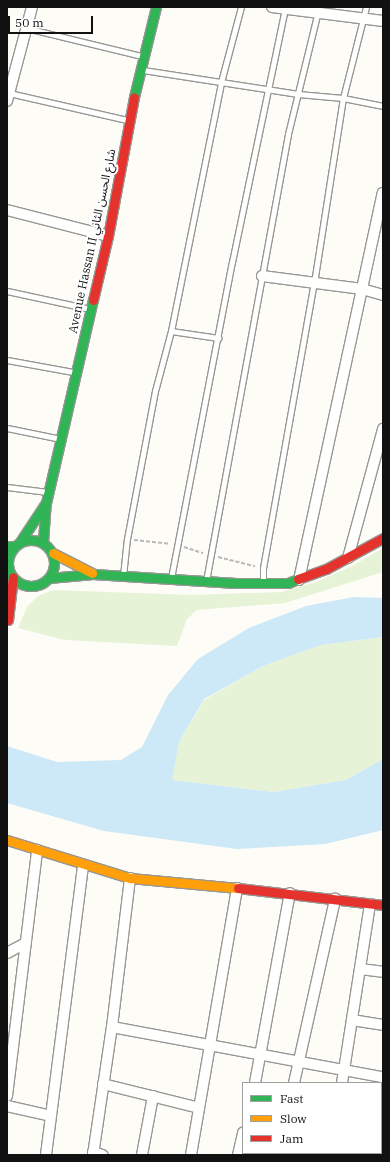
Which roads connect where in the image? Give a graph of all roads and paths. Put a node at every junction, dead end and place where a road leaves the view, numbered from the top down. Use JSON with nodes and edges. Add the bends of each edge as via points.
{"nodes":[{"id":1,"x":32,"y":7,"type":"edge"},
{"id":2,"x":156,"y":7,"type":"edge"},
{"id":3,"x":241,"y":7,"type":"edge"},
{"id":4,"x":272,"y":7,"type":"edge"},
{"id":5,"x":366,"y":7,"type":"edge"},
{"id":6,"x":284,"y":8,"type":"edge"},
{"id":7,"x":319,"y":10,"type":"edge"},
{"id":8,"x":363,"y":18,"type":"junction"},
{"id":9,"x":383,"y":21,"type":"edge"},
{"id":10,"x":26,"y":28,"type":"junction"},
{"id":11,"x":143,"y":56,"type":"junction"},
{"id":12,"x":140,"y":69,"type":"junction"},
{"id":13,"x":221,"y":82,"type":"junction"},
{"id":14,"x":268,"y":89,"type":"junction"},
{"id":15,"x":298,"y":94,"type":"junction"},
{"id":16,"x":8,"y":97,"type":"edge"},
{"id":17,"x":343,"y":98,"type":"junction"},
{"id":18,"x":383,"y":106,"type":"edge"},
{"id":19,"x":128,"y":120,"type":"junction"},
{"id":20,"x":383,"y":193,"type":"edge"},
{"id":21,"x":382,"y":206,"type":"edge"},
{"id":22,"x":7,"y":210,"type":"edge"},
{"id":23,"x":108,"y":236,"type":"junction"},
{"id":24,"x":262,"y":276,"type":"junction"},
{"id":25,"x":314,"y":283,"type":"junction"},
{"id":26,"x":362,"y":289,"type":"junction"},
{"id":27,"x":7,"y":291,"type":"edge"},
{"id":28,"x":383,"y":295,"type":"edge"},
{"id":29,"x":92,"y":309,"type":"junction"},
{"id":30,"x":171,"y":331,"type":"junction"},
{"id":31,"x":218,"y":338,"type":"junction"},
{"id":32,"x":7,"y":360,"type":"edge"},
{"id":33,"x":75,"y":372,"type":"junction"},
{"id":34,"x":7,"y":428,"type":"edge"},
{"id":35,"x":383,"y":429,"type":"edge"},
{"id":36,"x":62,"y":439,"type":"junction"},
{"id":37,"x":7,"y":487,"type":"edge"},
{"id":38,"x":48,"y":492,"type":"junction"},
{"id":39,"x":46,"y":503,"type":"junction"},
{"id":40,"x":383,"y":538,"type":"edge"},
{"id":41,"x":127,"y":539,"type":"junction"},
{"id":42,"x":43,"y":542,"type":"junction"},
{"id":43,"x":14,"y":545,"type":"edge"},
{"id":44,"x":177,"y":545,"type":"junction"},
{"id":45,"x":53,"y":553,"type":"junction"},
{"id":46,"x":210,"y":555,"type":"junction"},
{"id":47,"x":348,"y":558,"type":"junction"},
{"id":48,"x":8,"y":566,"type":"edge"},
{"id":49,"x":263,"y":568,"type":"junction"},
{"id":50,"x":93,"y":574,"type":"junction"},
{"id":51,"x":123,"y":576,"type":"junction"},
{"id":52,"x":13,"y":577,"type":"junction"},
{"id":53,"x":49,"y":578,"type":"junction"},
{"id":54,"x":171,"y":579,"type":"junction"},
{"id":55,"x":299,"y":580,"type":"junction"},
{"id":56,"x":206,"y":582,"type":"junction"},
{"id":57,"x":262,"y":584,"type":"junction"},
{"id":58,"x":30,"y":586,"type":"junction"},
{"id":59,"x":8,"y":621,"type":"edge"},
{"id":60,"x":7,"y":840,"type":"edge"},
{"id":61,"x":37,"y":850,"type":"junction"},
{"id":62,"x":83,"y":865,"type":"junction"},
{"id":63,"x":130,"y":878,"type":"junction"},
{"id":64,"x":237,"y":888,"type":"junction"},
{"id":65,"x":290,"y":893,"type":"junction"},
{"id":66,"x":336,"y":899,"type":"junction"},
{"id":67,"x":370,"y":904,"type":"junction"},
{"id":68,"x":383,"y":905,"type":"edge"},
{"id":69,"x":26,"y":943,"type":"junction"},
{"id":70,"x":7,"y":953,"type":"edge"},
{"id":71,"x":360,"y":969,"type":"junction"},
{"id":72,"x":383,"y":972,"type":"edge"},
{"id":73,"x":352,"y":1020,"type":"junction"},
{"id":74,"x":383,"y":1026,"type":"edge"},
{"id":75,"x":112,"y":1027,"type":"junction"},
{"id":76,"x":209,"y":1045,"type":"junction"},
{"id":77,"x":261,"y":1054,"type":"junction"},
{"id":78,"x":297,"y":1061,"type":"junction"},
{"id":79,"x":344,"y":1069,"type":"junction"},
{"id":80,"x":383,"y":1076,"type":"edge"},
{"id":81,"x":255,"y":1082,"type":"edge"},
{"id":82,"x":294,"y":1082,"type":"edge"},
{"id":83,"x":342,"y":1082,"type":"edge"},
{"id":84,"x":103,"y":1084,"type":"junction"},
{"id":85,"x":7,"y":1096,"type":"edge"},
{"id":86,"x":153,"y":1096,"type":"junction"},
{"id":87,"x":7,"y":1106,"type":"edge"},
{"id":88,"x":199,"y":1108,"type":"junction"},
{"id":89,"x":51,"y":1116,"type":"junction"},
{"id":90,"x":242,"y":1137,"type":"edge"},
{"id":91,"x":96,"y":1154,"type":"edge"},
{"id":92,"x":331,"y":1154,"type":"edge"},
{"id":93,"x":46,"y":1155,"type":"edge"},
{"id":94,"x":142,"y":1155,"type":"edge"},
{"id":95,"x":191,"y":1155,"type":"edge"},
{"id":96,"x":238,"y":1155,"type":"edge"},
{"id":97,"x":342,"y":1155,"type":"edge"}],
"edges":[{"from":1,"to":10,"type":"street"},
{"from":2,"to":11,"type":"main road","name":"Avenue Hassan II شارع الحسن الثاني"},
{"from":3,"to":13,"type":"lane"},
{"from":4,"to":6,"type":"street"},
{"from":5,"to":8,"type":"lane"},
{"from":6,"to":7,"type":"street"},
{"from":6,"to":14,"type":"lane"},
{"from":7,"to":8,"type":"street"},
{"from":7,"to":15,"type":"lane"},
{"from":8,"to":9,"type":"street"},
{"from":8,"to":17,"type":"lane"},
{"from":10,"to":11,"type":"lane"},
{"from":10,"to":16,"type":"street"},
{"from":11,"to":12,"type":"main road","name":"Avenue Hassan II شارع الحسن الثاني"},
{"from":12,"to":13,"type":"lane"},
{"from":12,"to":19,"type":"main road","name":"Avenue Hassan II شارع الحسن الثاني"},
{"from":13,"to":14,"type":"lane"},
{"from":13,"to":30,"type":"lane"},
{"from":14,"to":15,"type":"lane"},
{"from":14,"to":31,"type":"lane"},
{"from":15,"to":17,"type":"lane"},
{"from":15,"to":24,"type":"lane","via":[[288,134]]},
{"from":16,"to":19,"type":"lane"},
{"from":17,"to":18,"type":"lane"},
{"from":17,"to":25,"type":"lane"},
{"from":19,"to":23,"type":"main road","name":"Avenue Hassan II شارع الحسن الثاني"},
{"from":20,"to":21,"type":"street"},
{"from":21,"to":26,"type":"street"},
{"from":22,"to":23,"type":"street"},
{"from":23,"to":29,"type":"main road","name":"Avenue Hassan II شارع الحسن الثاني"},
{"from":24,"to":25,"type":"street"},
{"from":24,"to":46,"type":"lane"},
{"from":25,"to":26,"type":"street"},
{"from":25,"to":49,"type":"lane"},
{"from":26,"to":28,"type":"street"},
{"from":26,"to":55,"type":"street"},
{"from":27,"to":29,"type":"lane"},
{"from":29,"to":33,"type":"main road","name":"Avenue Hassan II شارع الحسن الثاني"},
{"from":30,"to":31,"type":"lane"},
{"from":30,"to":41,"type":"lane","via":[[155,391]]},
{"from":31,"to":44,"type":"lane"},
{"from":32,"to":33,"type":"lane"},
{"from":33,"to":36,"type":"main road","name":"Avenue Hassan II شارع الحسن الثاني"},
{"from":34,"to":36,"type":"lane"},
{"from":35,"to":47,"type":"street"},
{"from":36,"to":38,"type":"main road","name":"Avenue Hassan II شارع الحسن الثاني"},
{"from":37,"to":38,"type":"lane"},
{"from":38,"to":39,"type":"main road","name":"Avenue Hassan II شارع الحسن الثاني"},
{"from":39,"to":42,"type":"main road","name":"Avenue Hassan II شارع الحسن الثاني"},
{"from":39,"to":43,"type":"main road","name":"Avenue Hassan II شارع الحسن الثاني"},
{"from":40,"to":47,"type":"main road"},
{"from":41,"to":44,"type":"path"},
{"from":41,"to":51,"type":"lane"},
{"from":42,"to":43,"type":"main road","via":[[32,539]]},
{"from":42,"to":45,"type":"main road"},
{"from":43,"to":48,"type":"main road","name":"Avenue Hassan II شارع الحسن الثاني"},
{"from":44,"to":46,"type":"path"},
{"from":44,"to":54,"type":"lane"},
{"from":45,"to":50,"type":"main road"},
{"from":45,"to":53,"type":"main road","via":[[55,566]]},
{"from":46,"to":49,"type":"path"},
{"from":46,"to":56,"type":"lane"},
{"from":47,"to":55,"type":"main road"},
{"from":48,"to":52,"type":"main road","name":"Avenue Hassan II شارع الحسن الثاني"},
{"from":49,"to":57,"type":"lane"},
{"from":50,"to":51,"type":"main road"},
{"from":50,"to":53,"type":"main road"},
{"from":51,"to":54,"type":"main road"},
{"from":52,"to":58,"type":"main road","via":[[20,583]]},
{"from":52,"to":59,"type":"main road"},
{"from":53,"to":58,"type":"main road","via":[[44,583]]},
{"from":54,"to":56,"type":"main road"},
{"from":55,"to":57,"type":"main road"},
{"from":56,"to":57,"type":"main road"},
{"from":58,"to":59,"type":"main road"},
{"from":60,"to":61,"type":"main road"},
{"from":61,"to":62,"type":"main road"},
{"from":61,"to":69,"type":"street"},
{"from":62,"to":63,"type":"main road"},
{"from":62,"to":89,"type":"street"},
{"from":63,"to":64,"type":"main road"},
{"from":63,"to":75,"type":"street"},
{"from":64,"to":65,"type":"main road"},
{"from":64,"to":76,"type":"street"},
{"from":65,"to":66,"type":"main road"},
{"from":65,"to":77,"type":"street"},
{"from":66,"to":67,"type":"main road"},
{"from":66,"to":78,"type":"street"},
{"from":67,"to":68,"type":"main road"},
{"from":67,"to":71,"type":"street"},
{"from":69,"to":70,"type":"street"},
{"from":69,"to":85,"type":"street"},
{"from":71,"to":72,"type":"street"},
{"from":71,"to":73,"type":"street"},
{"from":73,"to":74,"type":"street"},
{"from":73,"to":79,"type":"street"},
{"from":75,"to":76,"type":"street"},
{"from":75,"to":84,"type":"street"},
{"from":76,"to":77,"type":"street"},
{"from":76,"to":88,"type":"street"},
{"from":77,"to":78,"type":"street"},
{"from":77,"to":81,"type":"street"},
{"from":78,"to":79,"type":"street"},
{"from":78,"to":82,"type":"street"},
{"from":79,"to":80,"type":"street"},
{"from":79,"to":83,"type":"street"},
{"from":84,"to":86,"type":"street"},
{"from":84,"to":91,"type":"street"},
{"from":86,"to":88,"type":"street"},
{"from":86,"to":94,"type":"street"},
{"from":87,"to":89,"type":"street"},
{"from":88,"to":95,"type":"street"},
{"from":89,"to":93,"type":"street"},
{"from":90,"to":96,"type":"street"},
{"from":92,"to":97,"type":"street"}]}
